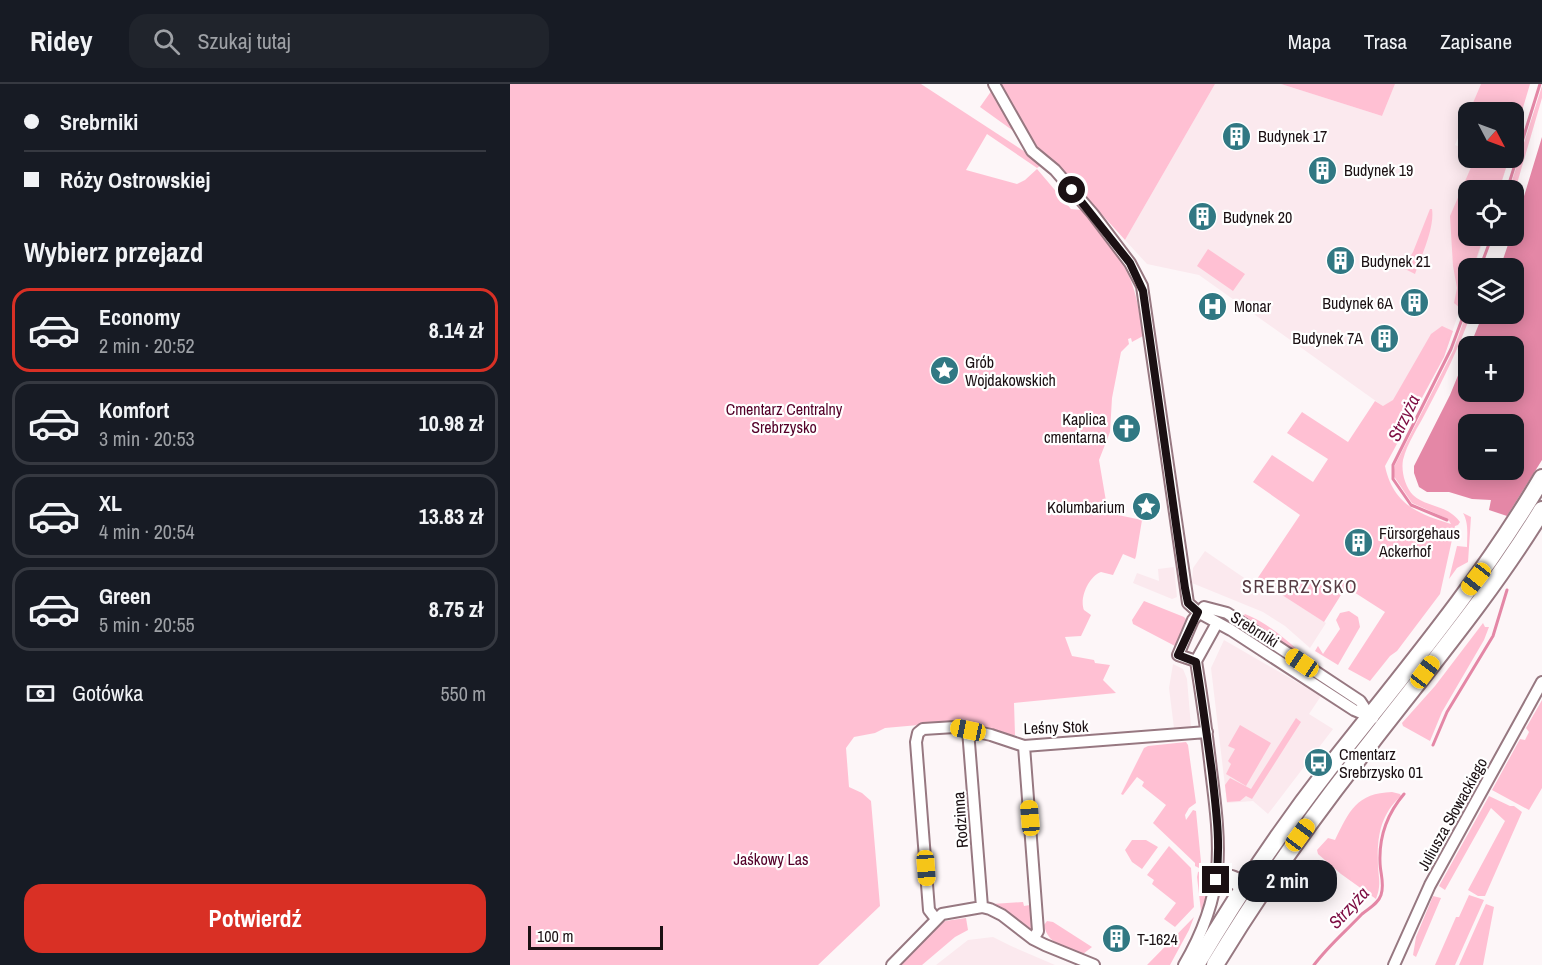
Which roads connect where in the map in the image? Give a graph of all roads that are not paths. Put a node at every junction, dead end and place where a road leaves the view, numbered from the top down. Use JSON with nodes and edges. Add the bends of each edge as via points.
{"nodes":[{"id":1,"x":994,"y":84,"type":"edge"},
{"id":2,"x":1542,"y":478,"type":"edge"},
{"id":3,"x":1542,"y":510,"type":"edge"},
{"id":4,"x":1198,"y":612,"type":"junction"},
{"id":5,"x":1217,"y":623,"type":"junction"},
{"id":6,"x":1196,"y":662,"type":"junction"},
{"id":7,"x":1299,"y":668,"type":"junction"},
{"id":8,"x":1542,"y":682,"type":"edge"},
{"id":9,"x":1377,"y":721,"type":"junction"},
{"id":10,"x":968,"y":730,"type":"junction"},
{"id":11,"x":1206,"y":732,"type":"junction"},
{"id":12,"x":1024,"y":746,"type":"junction"},
{"id":13,"x":1216,"y":880,"type":"junction"},
{"id":14,"x":1243,"y":888,"type":"junction"},
{"id":15,"x":982,"y":907,"type":"junction"},
{"id":16,"x":936,"y":919,"type":"junction"},
{"id":17,"x":1033,"y":939,"type":"junction"},
{"id":18,"x":892,"y":965,"type":"edge"},
{"id":19,"x":1094,"y":965,"type":"edge"},
{"id":20,"x":1184,"y":965,"type":"edge"},
{"id":21,"x":1196,"y":965,"type":"edge"},
{"id":22,"x":1215,"y":965,"type":"edge"},
{"id":23,"x":1394,"y":965,"type":"edge"}],
"edges":[{"from":1,"to":4,"type":"street","via":[[1032,151],[1093,213],[1142,286],[1185,588],[1188,603]]},
{"from":2,"to":9,"type":"main road"},
{"from":3,"to":9,"type":"main road","via":[[1478,604]]},
{"from":4,"to":5,"type":"street","name":"Srebrniki"},
{"from":4,"to":6,"type":"street","via":[[1178,655]]},
{"from":4,"to":7,"type":"street","name":"Srebrniki","via":[[1204,607],[1227,613]]},
{"from":5,"to":6,"type":"street","name":"Srebrniki"},
{"from":5,"to":7,"type":"street","name":"Srebrniki"},
{"from":6,"to":11,"type":"street"},
{"from":7,"to":9,"type":"street","name":"Srebrniki","via":[[1354,710]]},
{"from":8,"to":23,"type":"street","name":"Juliusza Słowackiego","via":[[1430,885]]},
{"from":9,"to":14,"type":"main road","via":[[1328,770]]},
{"from":9,"to":22,"type":"main road"},
{"from":10,"to":12,"type":"street","name":"Leśny Stok"},
{"from":10,"to":15,"type":"street","name":"Rodzinna"},
{"from":10,"to":16,"type":"street","name":"Leśny Stok","via":[[923,729],[916,742],[929,910]]},
{"from":11,"to":12,"type":"street","name":"Leśny Stok"},
{"from":11,"to":13,"type":"street","via":[[1219,839]]},
{"from":12,"to":17,"type":"street","via":[[1038,932]]},
{"from":13,"to":14,"type":"main road","via":[[1230,878]]},
{"from":13,"to":20,"type":"street","via":[[1206,922]]},
{"from":14,"to":21,"type":"main road"},
{"from":15,"to":16,"type":"street","via":[[949,912]]},
{"from":15,"to":17,"type":"street","via":[[1002,915]]},
{"from":16,"to":18,"type":"street"},
{"from":17,"to":19,"type":"street"}]}
